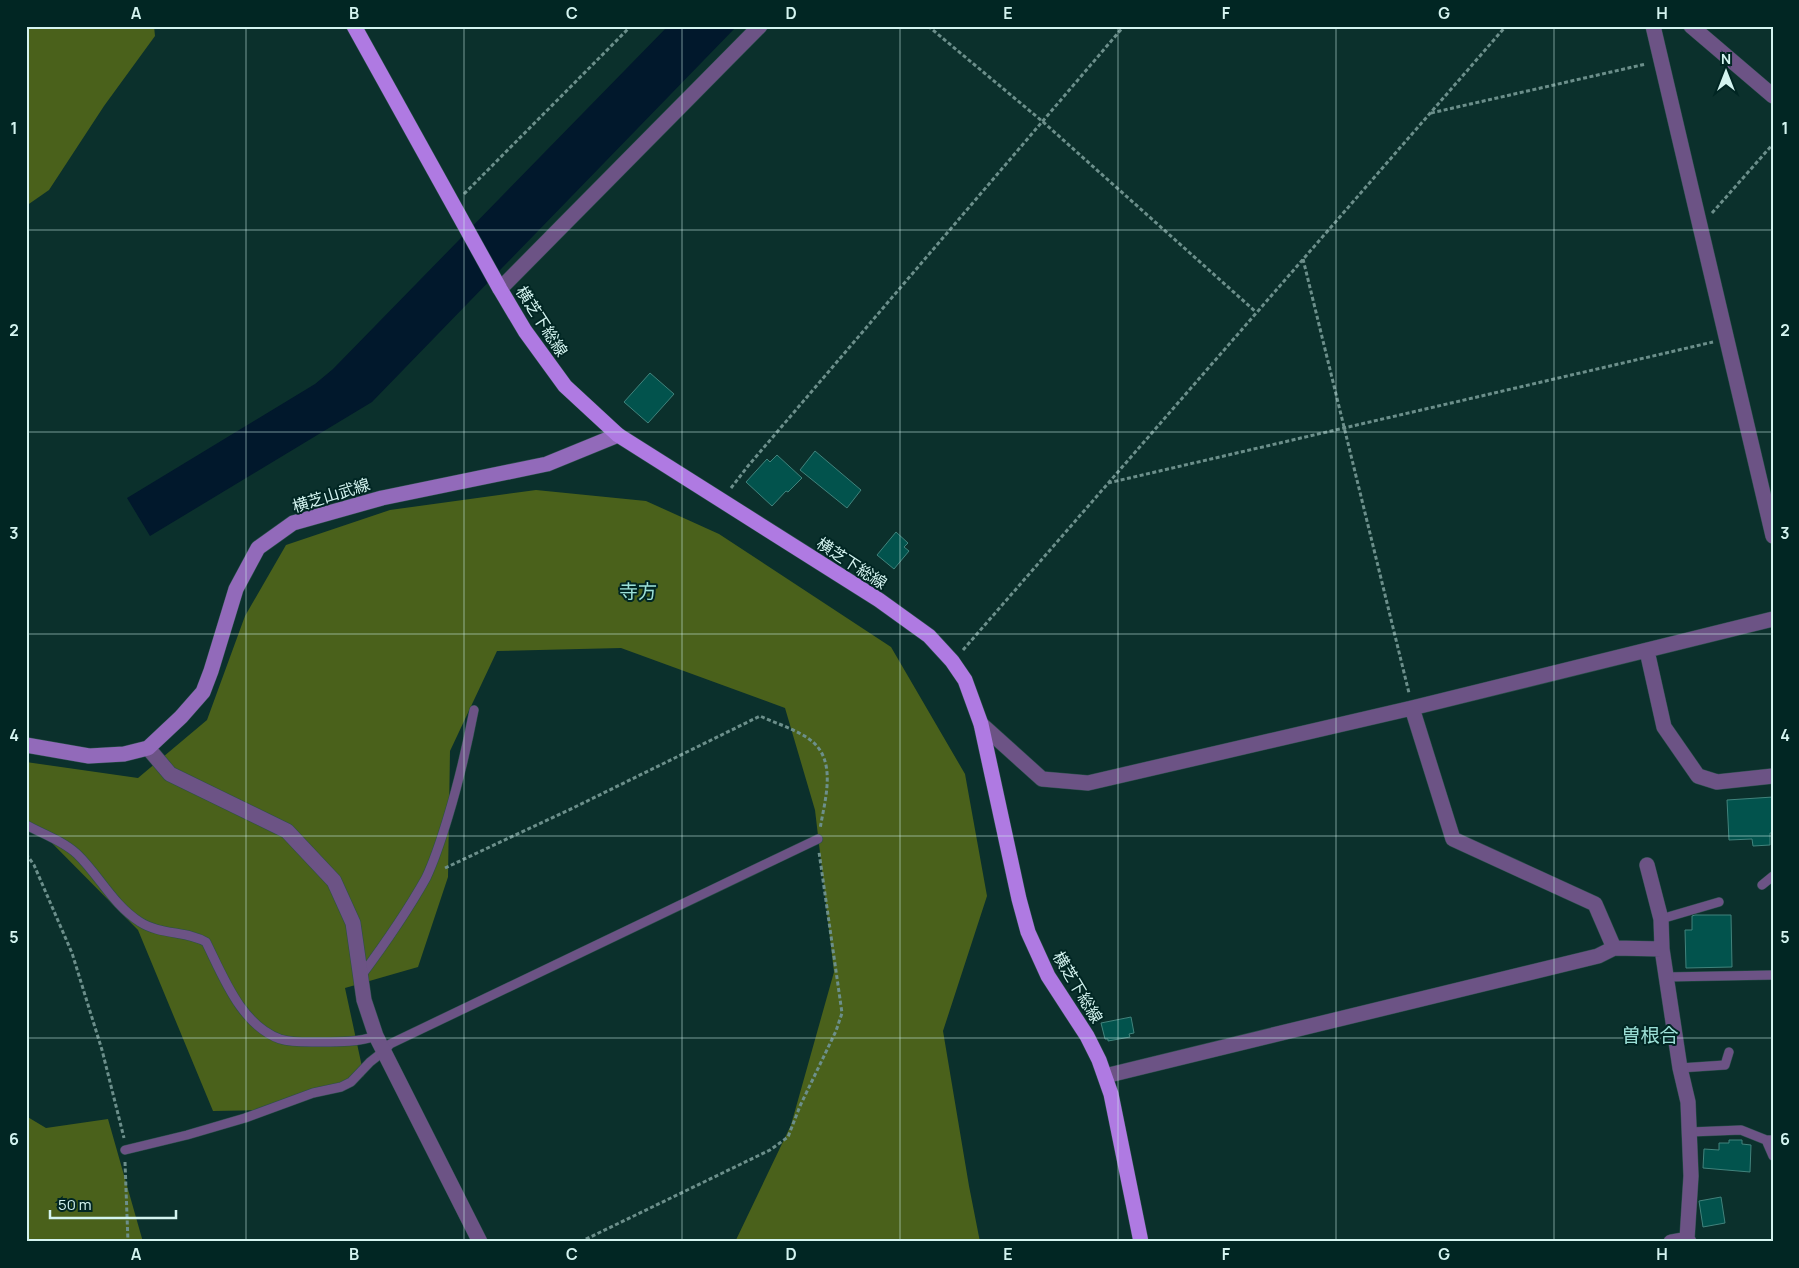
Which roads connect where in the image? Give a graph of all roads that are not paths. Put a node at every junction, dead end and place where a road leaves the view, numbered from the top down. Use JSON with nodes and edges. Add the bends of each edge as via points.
{"nodes":[{"id":1,"x":354,"y":26,"type":"edge"},
{"id":2,"x":760,"y":26,"type":"edge"},
{"id":3,"x":1653,"y":26,"type":"edge"},
{"id":4,"x":1691,"y":26,"type":"edge"},
{"id":5,"x":1773,"y":96,"type":"edge"},
{"id":6,"x":500,"y":289,"type":"junction"},
{"id":7,"x":618,"y":435,"type":"junction"},
{"id":8,"x":1773,"y":536,"type":"edge"},
{"id":9,"x":1773,"y":619,"type":"edge"},
{"id":10,"x":1648,"y":651,"type":"junction"},
{"id":11,"x":1412,"y":708,"type":"junction"},
{"id":12,"x":474,"y":710,"type":"dead end"},
{"id":13,"x":981,"y":724,"type":"junction"},
{"id":14,"x":26,"y":745,"type":"edge"},
{"id":15,"x":148,"y":748,"type":"junction"},
{"id":16,"x":1773,"y":776,"type":"edge"},
{"id":17,"x":26,"y":826,"type":"edge"},
{"id":18,"x":818,"y":839,"type":"dead end"},
{"id":19,"x":1647,"y":865,"type":"dead end"},
{"id":20,"x":1773,"y":876,"type":"edge"},
{"id":21,"x":1762,"y":885,"type":"dead end"},
{"id":22,"x":1719,"y":902,"type":"dead end"},
{"id":23,"x":1661,"y":919,"type":"junction"},
{"id":24,"x":1614,"y":948,"type":"junction"},
{"id":25,"x":1662,"y":949,"type":"junction"},
{"id":26,"x":1773,"y":975,"type":"edge"},
{"id":27,"x":361,"y":977,"type":"junction"},
{"id":28,"x":1666,"y":977,"type":"junction"},
{"id":29,"x":376,"y":1036,"type":"junction"},
{"id":30,"x":384,"y":1051,"type":"junction"},
{"id":31,"x":1729,"y":1052,"type":"dead end"},
{"id":32,"x":1680,"y":1068,"type":"junction"},
{"id":33,"x":1105,"y":1076,"type":"junction"},
{"id":34,"x":1690,"y":1132,"type":"junction"},
{"id":35,"x":1769,"y":1140,"type":"edge"},
{"id":36,"x":124,"y":1150,"type":"road end"},
{"id":37,"x":1773,"y":1156,"type":"edge"},
{"id":38,"x":1688,"y":1240,"type":"edge"},
{"id":39,"x":480,"y":1242,"type":"edge"},
{"id":40,"x":1141,"y":1242,"type":"edge"},
{"id":41,"x":1671,"y":1242,"type":"edge"}],
"edges":[{"from":1,"to":6,"type":"main road","name":"横芝下総線"},
{"from":2,"to":6,"type":"street"},
{"from":3,"to":8,"type":"street"},
{"from":4,"to":5,"type":"street"},
{"from":6,"to":7,"type":"main road","name":"横芝下総線","via":[[525,331],[565,386]]},
{"from":7,"to":13,"type":"main road","name":"横芝下総線","via":[[879,600],[929,636],[965,680]]},
{"from":7,"to":15,"type":"main road","name":"横芝山武線","via":[[547,464],[382,498],[293,523],[258,548],[236,589],[203,692],[182,717]]},
{"from":9,"to":10,"type":"street"},
{"from":10,"to":11,"type":"street"},
{"from":10,"to":16,"type":"street","via":[[1664,727],[1698,776],[1717,782]]},
{"from":11,"to":13,"type":"street","via":[[1088,783],[1042,779]]},
{"from":11,"to":24,"type":"street","via":[[1453,839],[1595,904]]},
{"from":12,"to":27,"type":"lane","via":[[458,784],[426,877]]},
{"from":13,"to":33,"type":"main road","name":"横芝下総線","via":[[1028,932],[1048,976],[1087,1036]]},
{"from":14,"to":15,"type":"main road","name":"横芝山武線","via":[[89,756],[124,754]]},
{"from":15,"to":27,"type":"street","via":[[170,774],[287,831],[334,880],[353,923]]},
{"from":17,"to":29,"type":"lane","via":[[75,852],[111,896],[140,922],[206,942],[235,998],[261,1028],[280,1039],[302,1042],[362,1041]]},
{"from":18,"to":30,"type":"lane","via":[[390,1044]]},
{"from":19,"to":23,"type":"street"},
{"from":20,"to":21,"type":"lane"},
{"from":22,"to":23,"type":"lane"},
{"from":23,"to":25,"type":"street"},
{"from":24,"to":25,"type":"street"},
{"from":24,"to":33,"type":"street","via":[[1598,956]]},
{"from":25,"to":28,"type":"street"},
{"from":26,"to":28,"type":"lane"},
{"from":27,"to":29,"type":"street","via":[[364,1000]]},
{"from":28,"to":32,"type":"street"},
{"from":29,"to":30,"type":"street"},
{"from":30,"to":36,"type":"lane","via":[[351,1082],[341,1087],[313,1093],[187,1135]]},
{"from":30,"to":39,"type":"street"},
{"from":31,"to":32,"type":"lane","via":[[1725,1065]]},
{"from":32,"to":34,"type":"street","via":[[1688,1102]]},
{"from":33,"to":40,"type":"main road","name":"横芝下総線"},
{"from":34,"to":35,"type":"lane","via":[[1741,1130]]},
{"from":34,"to":38,"type":"street"},
{"from":35,"to":37,"type":"lane"},
{"from":38,"to":41,"type":"street"}]}
